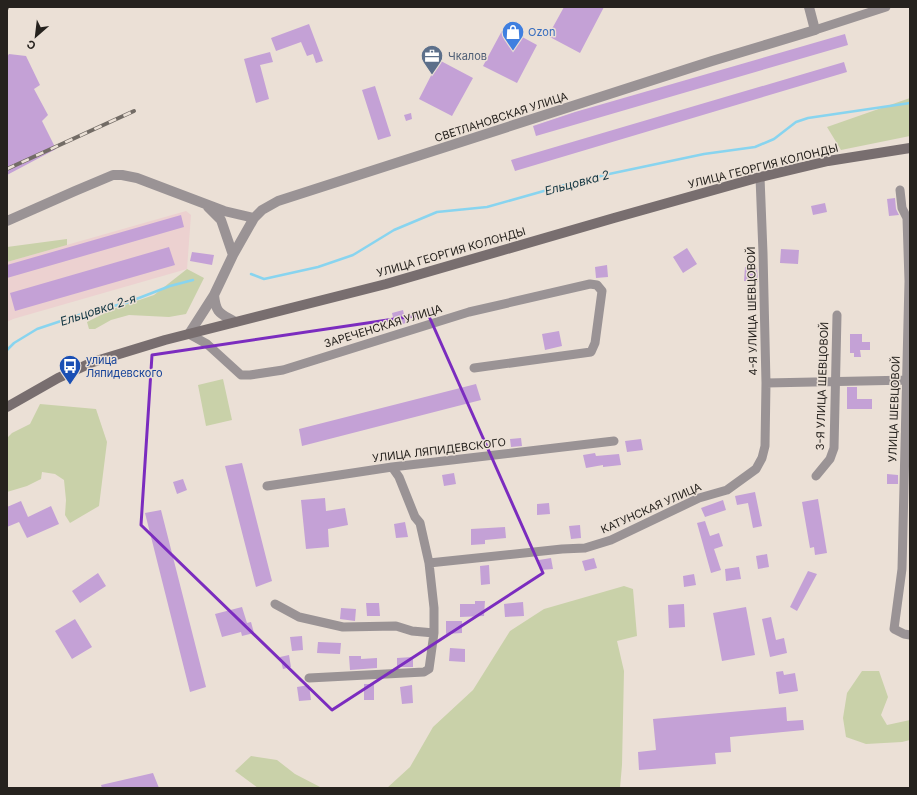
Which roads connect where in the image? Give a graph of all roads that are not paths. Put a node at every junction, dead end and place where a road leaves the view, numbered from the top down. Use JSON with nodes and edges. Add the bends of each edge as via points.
{"nodes":[{"id":1,"x":809,"y":7,"type":"edge"},
{"id":2,"x":886,"y":7,"type":"edge"},
{"id":3,"x":815,"y":30,"type":"junction"},
{"id":4,"x":910,"y":148,"type":"edge"},
{"id":5,"x":760,"y":177,"type":"junction"},
{"id":6,"x":900,"y":190,"type":"dead end"},
{"id":7,"x":205,"y":204,"type":"junction"},
{"id":8,"x":908,"y":217,"type":"edge"},
{"id":9,"x":254,"y":218,"type":"junction"},
{"id":10,"x":7,"y":221,"type":"edge"},
{"id":11,"x":233,"y":255,"type":"junction"},
{"id":12,"x":214,"y":295,"type":"junction"},
{"id":13,"x":837,"y":315,"type":"dead end"},
{"id":14,"x":235,"y":322,"type":"junction"},
{"id":15,"x":189,"y":334,"type":"junction"},
{"id":16,"x":474,"y":368,"type":"dead end"},
{"id":17,"x":909,"y":380,"type":"edge"},
{"id":18,"x":836,"y":381,"type":"junction"},
{"id":19,"x":766,"y":383,"type":"junction"},
{"id":20,"x":7,"y":407,"type":"edge"},
{"id":21,"x":614,"y":441,"type":"dead end"},
{"id":22,"x":765,"y":446,"type":"joint"},
{"id":23,"x":392,"y":467,"type":"junction"},
{"id":24,"x":816,"y":476,"type":"dead end"},
{"id":25,"x":267,"y":486,"type":"dead end"},
{"id":26,"x":907,"y":509,"type":"edge"},
{"id":27,"x":429,"y":563,"type":"junction"},
{"id":28,"x":906,"y":570,"type":"edge"},
{"id":29,"x":275,"y":604,"type":"dead end"},
{"id":30,"x":434,"y":632,"type":"junction"},
{"id":31,"x":910,"y":635,"type":"edge"},
{"id":32,"x":309,"y":678,"type":"dead end"}],
"edges":[{"from":1,"to":3,"type":"street"},
{"from":2,"to":3,"type":"street","name":"СВЕТЛАНОВСКАЯ УЛИЦА"},
{"from":3,"to":9,"type":"street","name":"СВЕТЛАНОВСКАЯ УЛИЦА","via":[[278,201]]},
{"from":4,"to":5,"type":"main road","name":"УЛИЦА ГЕОРГИЯ КОЛОНДЫ","via":[[828,161]]},
{"from":5,"to":14,"type":"main road","name":"УЛИЦА ГЕОРГИЯ КОЛОНДЫ","via":[[386,284]]},
{"from":5,"to":19,"type":"street","name":"4-Я УЛИЦА ШЕВЦОВОЙ"},
{"from":6,"to":8,"type":"street","name":"УЛИЦА ШЕВЦОВОЙ","via":[[902,208]]},
{"from":7,"to":9,"type":"street"},
{"from":7,"to":10,"type":"street","via":[[137,178],[113,175]]},
{"from":7,"to":11,"type":"street","via":[[221,220]]},
{"from":8,"to":17,"type":"street","name":"УЛИЦА ШЕВЦОВОЙ"},
{"from":9,"to":11,"type":"street","name":"СВЕТЛАНОВСКАЯ УЛИЦА"},
{"from":11,"to":12,"type":"street","name":"СВЕТЛАНОВСКАЯ УЛИЦА"},
{"from":12,"to":14,"type":"street","via":[[215,307]]},
{"from":12,"to":15,"type":"street","name":"СВЕТЛАНОВСКАЯ УЛИЦА"},
{"from":13,"to":18,"type":"street","name":"3-Я УЛИЦА ШЕВЦОВОЙ"},
{"from":14,"to":15,"type":"main road","name":"УЛИЦА ГЕОРГИЯ КОЛОНДЫ"},
{"from":15,"to":16,"type":"street","name":"ЗАРЕЧЕНСКАЯ УЛИЦА","via":[[207,344],[241,375],[250,375],[283,370],[469,312],[590,284],[597,285],[602,291],[595,344],[591,352]]},
{"from":15,"to":20,"type":"main road","name":"УЛИЦА ГЕОРГИЯ КОЛОНДЫ","via":[[93,362],[58,378]]},
{"from":17,"to":18,"type":"street"},
{"from":17,"to":26,"type":"street","name":"УЛИЦА ШЕВЦОВОЙ"},
{"from":18,"to":19,"type":"street"},
{"from":18,"to":24,"type":"street","name":"3-Я УЛИЦА ШЕВЦОВОЙ","via":[[834,448],[830,459]]},
{"from":19,"to":22,"type":"street","name":"4-Я УЛИЦА ШЕВЦОВОЙ"},
{"from":21,"to":23,"type":"street","name":"УЛИЦА ЛЯПИДЕВСКОГО"},
{"from":22,"to":27,"type":"street","name":"КАТУНСКАЯ УЛИЦА","via":[[756,469],[727,490],[699,498],[611,540],[585,548]]},
{"from":23,"to":25,"type":"street","name":"УЛИЦА ЛЯПИДЕВСКОГО"},
{"from":23,"to":27,"type":"street","via":[[420,523]]},
{"from":26,"to":28,"type":"street","name":"УЛИЦА ШЕВЦОВОЙ"},
{"from":27,"to":30,"type":"street"},
{"from":28,"to":31,"type":"street","name":"УЛИЦА ШЕВЦОВОЙ","via":[[894,629]]},
{"from":29,"to":30,"type":"street","via":[[300,617],[343,627],[396,626],[412,631]]},
{"from":30,"to":32,"type":"street","via":[[429,669],[424,672]]}]}
